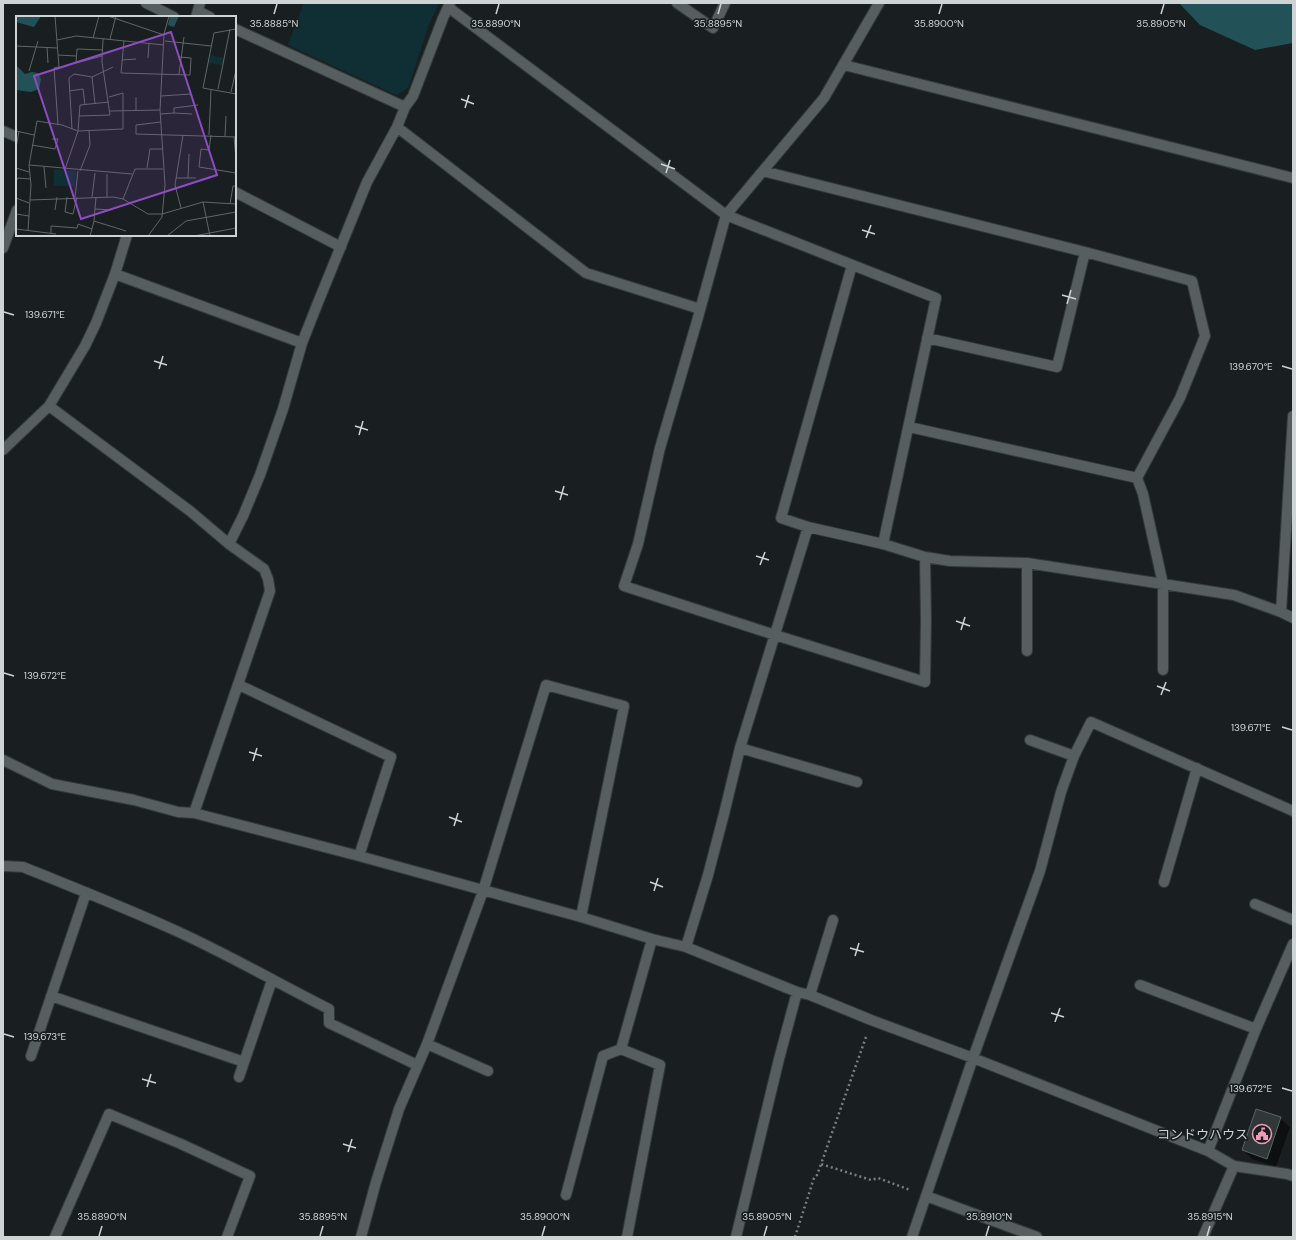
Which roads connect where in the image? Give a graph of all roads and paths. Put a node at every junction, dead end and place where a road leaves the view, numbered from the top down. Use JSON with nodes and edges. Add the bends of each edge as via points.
{"nodes":[{"id":1,"x":146,"y":3,"type":"edge"},
{"id":2,"x":677,"y":3,"type":"edge"},
{"id":3,"x":725,"y":3,"type":"edge"},
{"id":4,"x":879,"y":3,"type":"edge"},
{"id":5,"x":449,"y":5,"type":"edge"},
{"id":6,"x":198,"y":10,"type":"edge"},
{"id":7,"x":172,"y":16,"type":"edge"},
{"id":8,"x":208,"y":16,"type":"edge"},
{"id":9,"x":236,"y":29,"type":"edge"},
{"id":10,"x":844,"y":65,"type":"junction"},
{"id":11,"x":405,"y":108,"type":"junction"},
{"id":12,"x":397,"y":127,"type":"junction"},
{"id":13,"x":3,"y":131,"type":"edge"},
{"id":14,"x":16,"y":137,"type":"edge"},
{"id":15,"x":763,"y":171,"type":"junction"},
{"id":16,"x":1293,"y":178,"type":"edge"},
{"id":17,"x":236,"y":193,"type":"edge"},
{"id":18,"x":16,"y":213,"type":"edge"},
{"id":19,"x":726,"y":214,"type":"junction"},
{"id":20,"x":127,"y":236,"type":"edge"},
{"id":21,"x":341,"y":247,"type":"junction"},
{"id":22,"x":3,"y":248,"type":"edge"},
{"id":23,"x":1085,"y":252,"type":"junction"},
{"id":24,"x":852,"y":264,"type":"junction"},
{"id":25,"x":114,"y":274,"type":"junction"},
{"id":26,"x":700,"y":308,"type":"junction"},
{"id":27,"x":927,"y":338,"type":"junction"},
{"id":28,"x":302,"y":343,"type":"junction"},
{"id":29,"x":49,"y":406,"type":"junction"},
{"id":30,"x":1293,"y":416,"type":"edge"},
{"id":31,"x":909,"y":427,"type":"junction"},
{"id":32,"x":3,"y":450,"type":"edge"},
{"id":33,"x":1137,"y":478,"type":"junction"},
{"id":34,"x":808,"y":527,"type":"junction"},
{"id":35,"x":229,"y":544,"type":"junction"},
{"id":36,"x":883,"y":544,"type":"junction"},
{"id":37,"x":925,"y":557,"type":"junction"},
{"id":38,"x":1027,"y":563,"type":"junction"},
{"id":39,"x":1163,"y":584,"type":"junction"},
{"id":40,"x":1281,"y":612,"type":"junction"},
{"id":41,"x":1293,"y":618,"type":"edge"},
{"id":42,"x":774,"y":635,"type":"junction"},
{"id":43,"x":1027,"y":651,"type":"dead end"},
{"id":44,"x":1163,"y":670,"type":"dead end"},
{"id":45,"x":239,"y":685,"type":"junction"},
{"id":46,"x":1030,"y":740,"type":"dead end"},
{"id":47,"x":740,"y":748,"type":"junction"},
{"id":48,"x":1074,"y":756,"type":"junction"},
{"id":49,"x":3,"y":760,"type":"edge"},
{"id":50,"x":1197,"y":768,"type":"junction"},
{"id":51,"x":857,"y":782,"type":"dead end"},
{"id":52,"x":1293,"y":811,"type":"edge"},
{"id":53,"x":194,"y":813,"type":"junction"},
{"id":54,"x":359,"y":856,"type":"junction"},
{"id":55,"x":3,"y":866,"type":"edge"},
{"id":56,"x":1164,"y":882,"type":"dead end"},
{"id":57,"x":483,"y":891,"type":"junction"},
{"id":58,"x":86,"y":893,"type":"junction"},
{"id":59,"x":1255,"y":904,"type":"dead end"},
{"id":60,"x":581,"y":917,"type":"junction"},
{"id":61,"x":832,"y":920,"type":"dead end"},
{"id":62,"x":1293,"y":920,"type":"edge"},
{"id":63,"x":652,"y":939,"type":"junction"},
{"id":64,"x":1293,"y":944,"type":"edge"},
{"id":65,"x":686,"y":946,"type":"junction"},
{"id":66,"x":272,"y":980,"type":"junction"},
{"id":67,"x":1140,"y":985,"type":"dead end"},
{"id":68,"x":797,"y":992,"type":"junction"},
{"id":69,"x":810,"y":995,"type":"junction"},
{"id":70,"x":51,"y":996,"type":"junction"},
{"id":71,"x":871,"y":1020,"type":"junction"},
{"id":72,"x":1256,"y":1029,"type":"junction"},
{"id":73,"x":427,"y":1044,"type":"junction"},
{"id":74,"x":621,"y":1049,"type":"junction"},
{"id":75,"x":31,"y":1056,"type":"dead end"},
{"id":76,"x":974,"y":1058,"type":"junction"},
{"id":77,"x":244,"y":1062,"type":"junction"},
{"id":78,"x":417,"y":1065,"type":"junction"},
{"id":79,"x":488,"y":1070,"type":"dead end"},
{"id":80,"x":239,"y":1077,"type":"dead end"},
{"id":81,"x":1208,"y":1151,"type":"junction"},
{"id":82,"x":822,"y":1164,"type":"junction"},
{"id":83,"x":1234,"y":1166,"type":"junction"},
{"id":84,"x":1291,"y":1172,"type":"edge"},
{"id":85,"x":566,"y":1195,"type":"dead end"},
{"id":86,"x":926,"y":1196,"type":"junction"},
{"id":87,"x":55,"y":1237,"type":"edge"},
{"id":88,"x":227,"y":1237,"type":"edge"},
{"id":89,"x":361,"y":1237,"type":"edge"},
{"id":90,"x":627,"y":1237,"type":"edge"},
{"id":91,"x":736,"y":1237,"type":"edge"},
{"id":92,"x":795,"y":1237,"type":"edge"},
{"id":93,"x":912,"y":1237,"type":"edge"},
{"id":94,"x":1037,"y":1237,"type":"edge"},
{"id":95,"x":1203,"y":1237,"type":"edge"}],
"edges":[{"from":1,"to":7,"type":"street"},
{"from":2,"to":3,"type":"street","via":[[713,28]]},
{"from":4,"to":10,"type":"street"},
{"from":5,"to":11,"type":"street","via":[[413,96]]},
{"from":5,"to":19,"type":"street"},
{"from":6,"to":8,"type":"street"},
{"from":9,"to":11,"type":"street"},
{"from":10,"to":15,"type":"street","via":[[824,98]]},
{"from":10,"to":16,"type":"street"},
{"from":11,"to":12,"type":"street"},
{"from":12,"to":21,"type":"street","via":[[367,182]]},
{"from":12,"to":26,"type":"street","via":[[586,273]]},
{"from":13,"to":14,"type":"street"},
{"from":15,"to":19,"type":"street"},
{"from":15,"to":23,"type":"street"},
{"from":17,"to":21,"type":"street"},
{"from":18,"to":22,"type":"street"},
{"from":19,"to":24,"type":"street"},
{"from":19,"to":26,"type":"street"},
{"from":20,"to":25,"type":"street"},
{"from":21,"to":28,"type":"street"},
{"from":23,"to":27,"type":"street","via":[[1058,366]]},
{"from":23,"to":33,"type":"street","via":[[1192,281],[1205,336],[1180,398]]},
{"from":24,"to":27,"type":"street","via":[[936,298]]},
{"from":24,"to":34,"type":"street","via":[[781,518]]},
{"from":25,"to":28,"type":"street"},
{"from":25,"to":29,"type":"street","via":[[88,341]]},
{"from":26,"to":42,"type":"street","via":[[660,448],[638,544],[624,586]]},
{"from":27,"to":31,"type":"street"},
{"from":28,"to":35,"type":"street","via":[[260,475]]},
{"from":29,"to":32,"type":"street"},
{"from":29,"to":35,"type":"street","via":[[190,511]]},
{"from":30,"to":40,"type":"street"},
{"from":31,"to":33,"type":"street"},
{"from":31,"to":36,"type":"street"},
{"from":33,"to":39,"type":"street","via":[[1143,494]]},
{"from":34,"to":36,"type":"street"},
{"from":34,"to":42,"type":"street"},
{"from":35,"to":45,"type":"street","via":[[264,569],[270,591]]},
{"from":36,"to":37,"type":"street"},
{"from":37,"to":38,"type":"street","via":[[950,561]]},
{"from":37,"to":42,"type":"street","via":[[925,682]]},
{"from":38,"to":39,"type":"street"},
{"from":38,"to":43,"type":"street"},
{"from":39,"to":40,"type":"street","via":[[1234,595]]},
{"from":39,"to":44,"type":"street"},
{"from":40,"to":41,"type":"street"},
{"from":42,"to":47,"type":"street"},
{"from":45,"to":53,"type":"street"},
{"from":45,"to":54,"type":"street","via":[[391,757]]},
{"from":46,"to":48,"type":"street"},
{"from":47,"to":51,"type":"street"},
{"from":47,"to":65,"type":"street","via":[[708,875]]},
{"from":48,"to":50,"type":"street","via":[[1091,722]]},
{"from":48,"to":76,"type":"street","via":[[1061,792],[1040,871]]},
{"from":49,"to":53,"type":"street","via":[[52,784],[134,800],[178,812]]},
{"from":50,"to":52,"type":"street"},
{"from":50,"to":56,"type":"street"},
{"from":53,"to":54,"type":"street"},
{"from":54,"to":57,"type":"street"},
{"from":55,"to":58,"type":"street","via":[[23,867]]},
{"from":57,"to":60,"type":"street"},
{"from":57,"to":60,"type":"street","via":[[546,685],[624,706]]},
{"from":57,"to":73,"type":"street"},
{"from":58,"to":66,"type":"street","via":[[173,929]]},
{"from":58,"to":70,"type":"street"},
{"from":59,"to":62,"type":"street"},
{"from":60,"to":63,"type":"street"},
{"from":61,"to":69,"type":"street"},
{"from":63,"to":65,"type":"street"},
{"from":63,"to":74,"type":"street"},
{"from":64,"to":72,"type":"street"},
{"from":65,"to":68,"type":"street"},
{"from":66,"to":77,"type":"street"},
{"from":66,"to":78,"type":"street","via":[[329,1009],[329,1023]]},
{"from":67,"to":72,"type":"street"},
{"from":68,"to":69,"type":"street"},
{"from":68,"to":91,"type":"street"},
{"from":69,"to":71,"type":"street"},
{"from":70,"to":75,"type":"street"},
{"from":70,"to":77,"type":"street"},
{"from":71,"to":76,"type":"street"},
{"from":71,"to":82,"type":"path"},
{"from":72,"to":81,"type":"street"},
{"from":73,"to":78,"type":"street"},
{"from":73,"to":79,"type":"street"},
{"from":74,"to":85,"type":"street","via":[[603,1056]]},
{"from":74,"to":90,"type":"street","via":[[660,1065]]},
{"from":76,"to":81,"type":"street"},
{"from":76,"to":86,"type":"street"},
{"from":77,"to":80,"type":"street"},
{"from":78,"to":89,"type":"street","via":[[391,1132]]},
{"from":81,"to":83,"type":"street"},
{"from":82,"to":86,"type":"path","via":[[871,1180],[878,1178]]},
{"from":82,"to":92,"type":"path","via":[[814,1178]]},
{"from":83,"to":84,"type":"street"},
{"from":83,"to":95,"type":"street"},
{"from":86,"to":93,"type":"street"},
{"from":86,"to":94,"type":"street"},
{"from":87,"to":88,"type":"street","via":[[109,1114],[250,1176]]}]}
